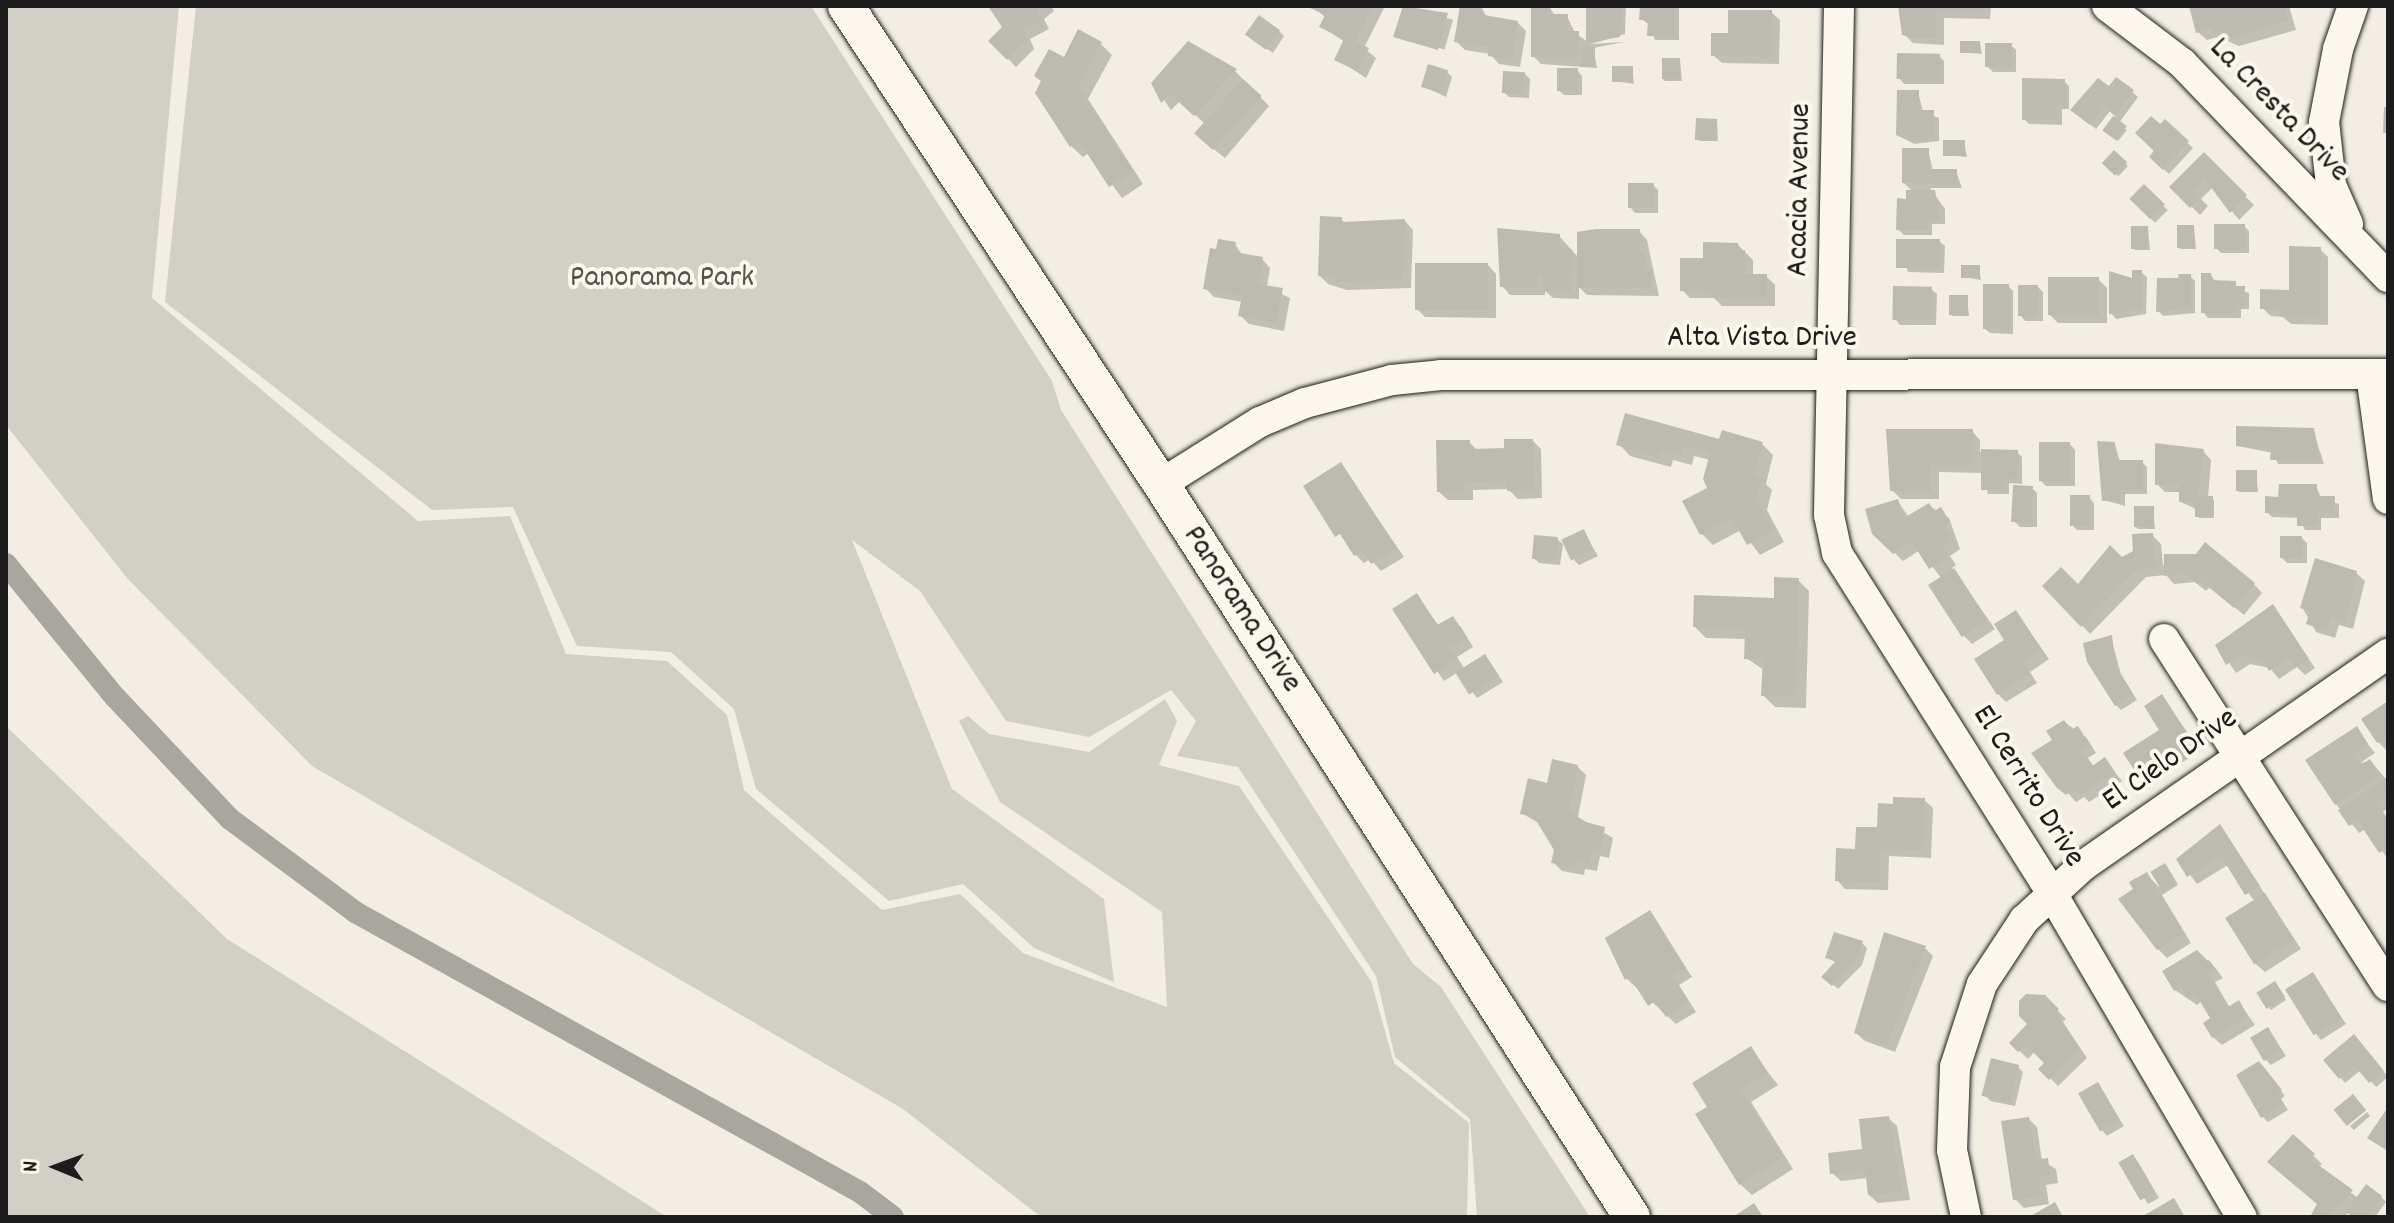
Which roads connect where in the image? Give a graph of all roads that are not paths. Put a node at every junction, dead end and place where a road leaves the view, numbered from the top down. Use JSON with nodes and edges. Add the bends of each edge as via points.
{"nodes":[{"id":1,"x":846,"y":6,"type":"edge"},
{"id":2,"x":1839,"y":6,"type":"edge"},
{"id":3,"x":2107,"y":6,"type":"edge"},
{"id":4,"x":2353,"y":6,"type":"edge"},
{"id":5,"x":2383,"y":271,"type":"edge"},
{"id":6,"x":1834,"y":374,"type":"junction"},
{"id":7,"x":2380,"y":374,"type":"edge"},
{"id":8,"x":1161,"y":484,"type":"junction"},
{"id":9,"x":2388,"y":499,"type":"edge"},
{"id":10,"x":2164,"y":639,"type":"dead end"},
{"id":11,"x":2388,"y":654,"type":"edge"},
{"id":12,"x":2240,"y":757,"type":"junction"},
{"id":13,"x":2051,"y":892,"type":"junction"},
{"id":14,"x":2388,"y":986,"type":"edge"},
{"id":15,"x":1632,"y":1217,"type":"edge"},
{"id":16,"x":1966,"y":1217,"type":"edge"},
{"id":17,"x":2242,"y":1217,"type":"edge"}],
"edges":[{"from":1,"to":8,"type":"main road","name":"Panorama Drive"},
{"from":2,"to":6,"type":"street","name":"Acacia Avenue"},
{"from":3,"to":5,"type":"street","name":"La Cresta Drive","via":[[2182,63]]},
{"from":4,"to":5,"type":"street","via":[[2329,87],[2325,152],[2343,216]]},
{"from":6,"to":7,"type":"street","name":"Alta Vista Drive"},
{"from":6,"to":8,"type":"street","name":"Alta Vista Drive","via":[[1441,375],[1392,380],[1305,403],[1260,422]]},
{"from":6,"to":13,"type":"street","name":"El Cerrito Drive","via":[[1829,515],[1837,553]]},
{"from":7,"to":9,"type":"street"},
{"from":8,"to":15,"type":"main road","name":"Panorama Drive"},
{"from":10,"to":12,"type":"street"},
{"from":11,"to":12,"type":"street","name":"El Cielo Drive"},
{"from":12,"to":13,"type":"street","name":"El Cielo Drive"},
{"from":12,"to":14,"type":"street"},
{"from":13,"to":16,"type":"street","name":"El Cielo Drive","via":[[2001,951],[1966,1025],[1951,1107],[1952,1150]]},
{"from":13,"to":17,"type":"street","name":"El Cerrito Drive"}]}
